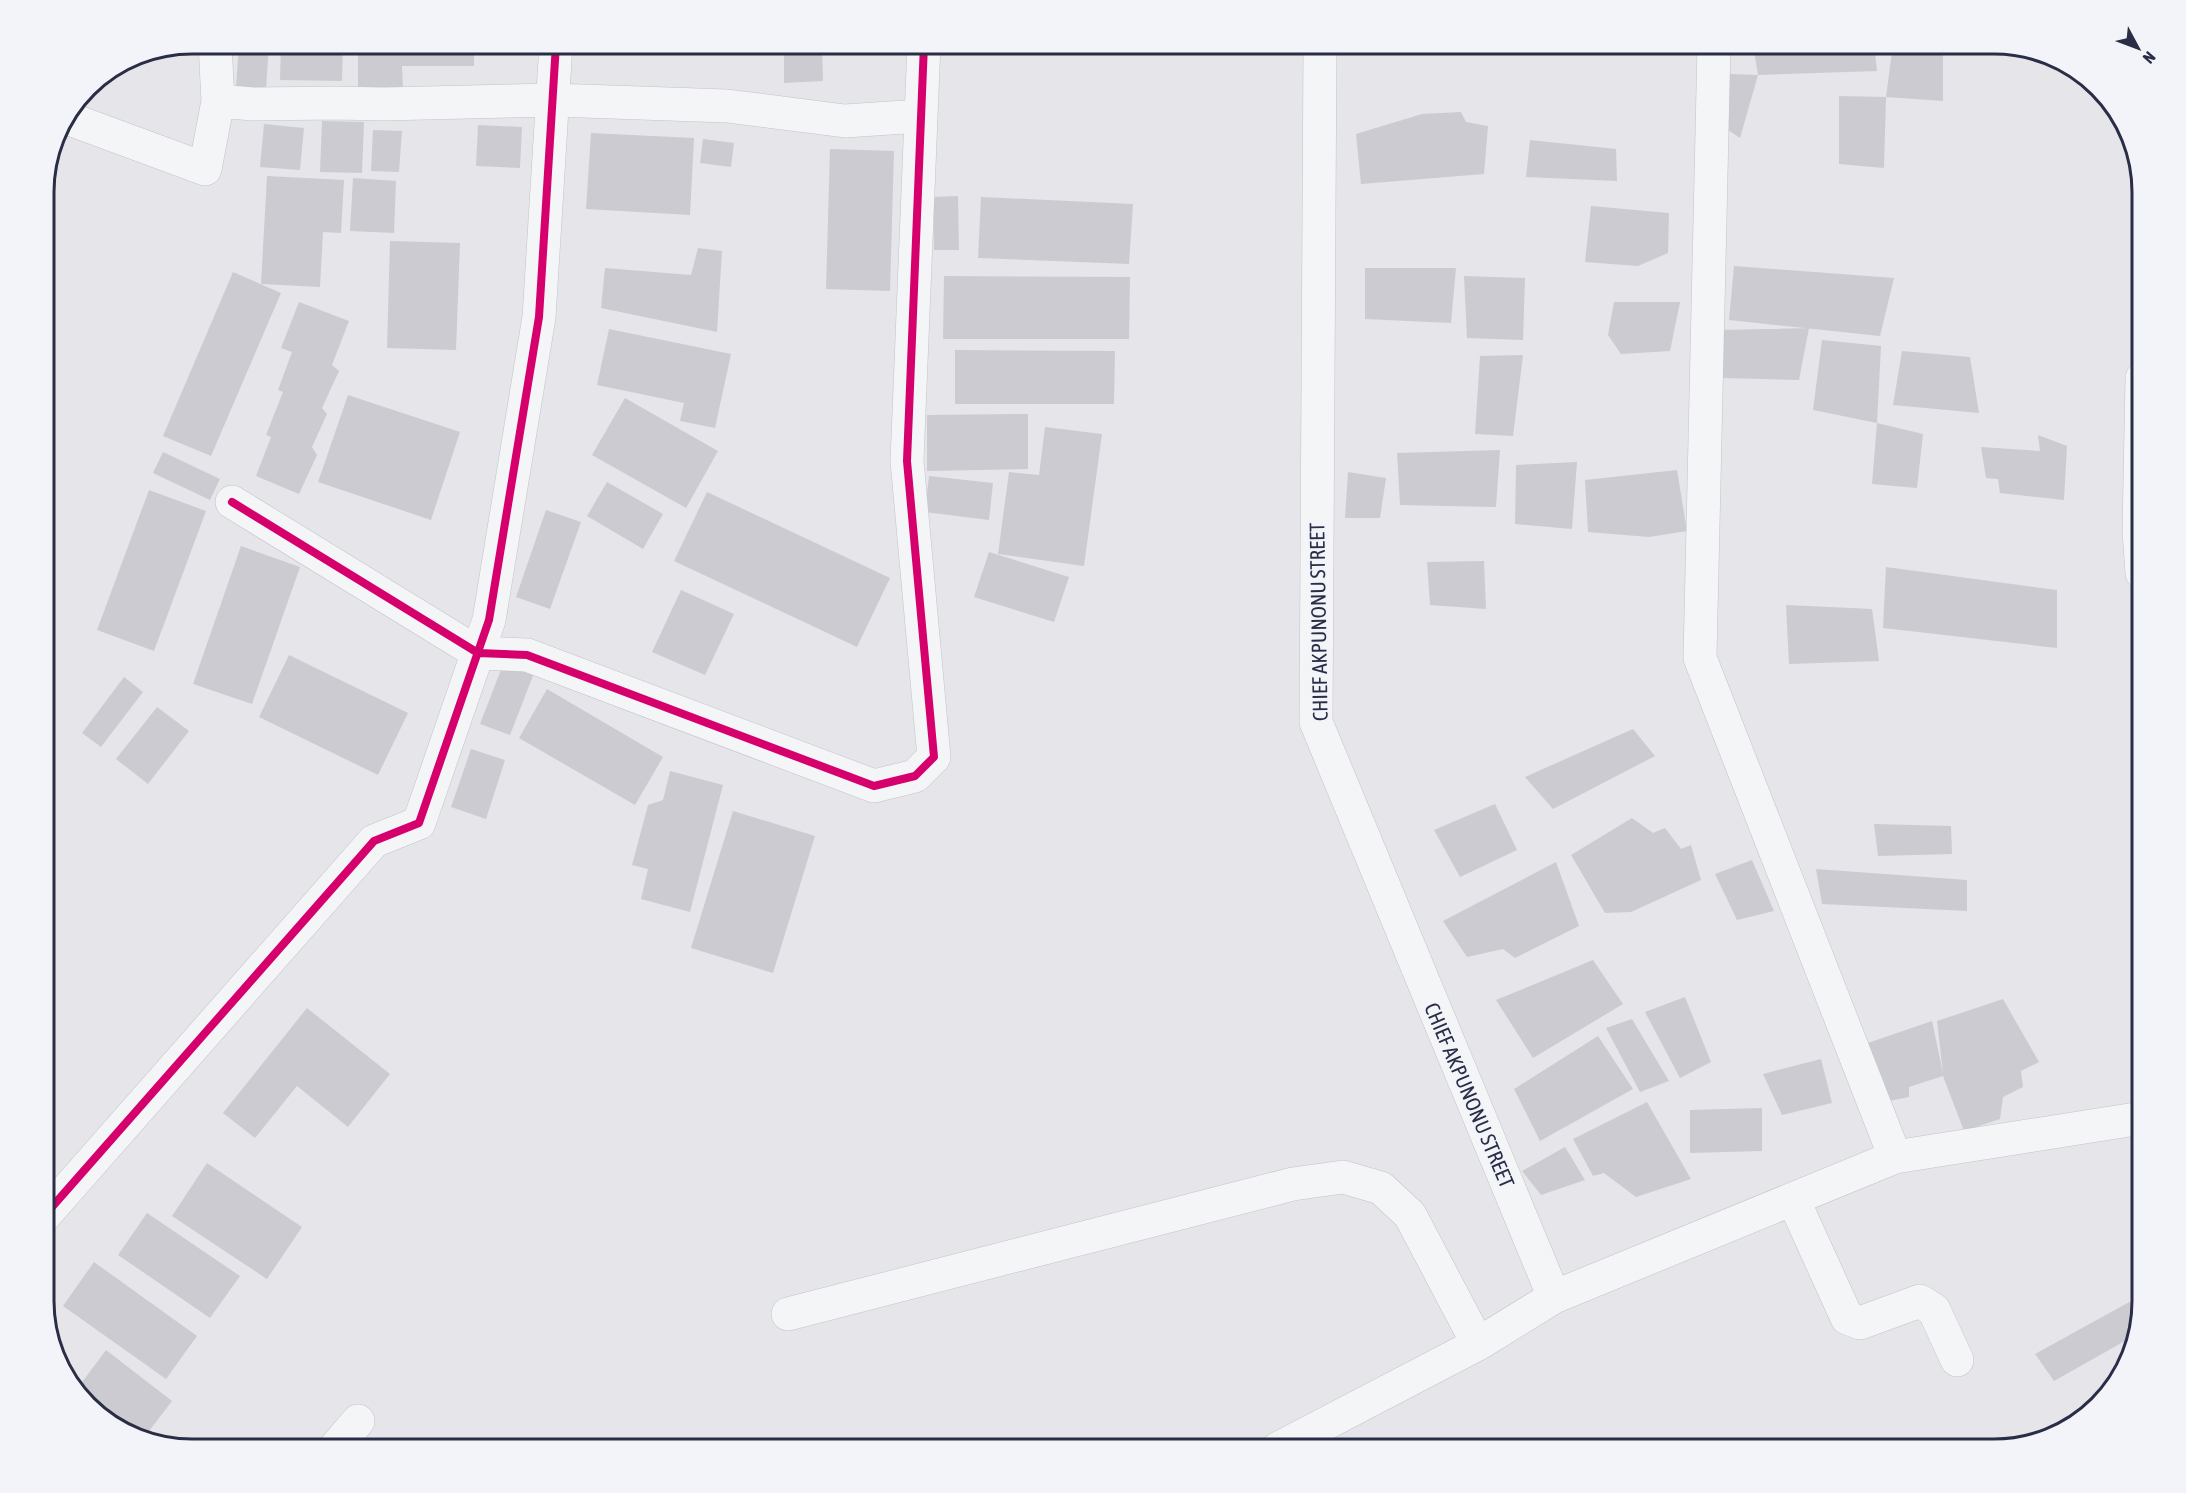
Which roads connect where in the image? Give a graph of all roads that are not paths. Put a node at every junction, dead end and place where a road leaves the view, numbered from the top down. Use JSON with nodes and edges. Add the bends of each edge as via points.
{"nodes":[{"id":1,"x":216,"y":54,"type":"edge"},
{"id":2,"x":556,"y":54,"type":"edge"},
{"id":3,"x":923,"y":54,"type":"edge"},
{"id":4,"x":1320,"y":54,"type":"edge"},
{"id":5,"x":1714,"y":54,"type":"edge"},
{"id":6,"x":554,"y":100,"type":"junction"},
{"id":7,"x":218,"y":101,"type":"junction"},
{"id":8,"x":920,"y":116,"type":"junction"},
{"id":9,"x":74,"y":121,"type":"edge"},
{"id":10,"x":232,"y":502,"type":"dead end"},
{"id":11,"x":478,"y":653,"type":"junction"},
{"id":12,"x":2132,"y":1120,"type":"edge"},
{"id":13,"x":1895,"y":1157,"type":"junction"},
{"id":14,"x":1793,"y":1199,"type":"junction"},
{"id":15,"x":54,"y":1205,"type":"edge"},
{"id":16,"x":1554,"y":1297,"type":"junction"},
{"id":17,"x":788,"y":1314,"type":"dead end"},
{"id":18,"x":1478,"y":1344,"type":"junction"},
{"id":19,"x":1957,"y":1360,"type":"dead end"},
{"id":20,"x":358,"y":1421,"type":"dead end"},
{"id":21,"x":343,"y":1439,"type":"edge"},
{"id":22,"x":1296,"y":1439,"type":"edge"}],
"edges":[{"from":1,"to":7,"type":"street"},
{"from":2,"to":6,"type":"street"},
{"from":3,"to":8,"type":"street"},
{"from":4,"to":16,"type":"street","name":"CHIEF AKPUNONU STREET","via":[[1316,722]]},
{"from":5,"to":13,"type":"street","via":[[1700,658]]},
{"from":6,"to":7,"type":"street","via":[[384,104]]},
{"from":6,"to":8,"type":"street","via":[[727,106],[845,121]]},
{"from":6,"to":11,"type":"street","via":[[539,316],[489,620]]},
{"from":7,"to":9,"type":"street","via":[[205,169]]},
{"from":8,"to":11,"type":"street","via":[[907,461],[934,757],[915,776],[874,786],[527,655]]},
{"from":10,"to":11,"type":"street"},
{"from":11,"to":15,"type":"street","via":[[419,823],[374,841]]},
{"from":12,"to":13,"type":"street"},
{"from":13,"to":14,"type":"street"},
{"from":14,"to":16,"type":"street"},
{"from":14,"to":19,"type":"street","via":[[1847,1318],[1860,1323],[1920,1301],[1934,1311]]},
{"from":16,"to":18,"type":"street"},
{"from":17,"to":18,"type":"street","via":[[1293,1184],[1343,1177],[1381,1188],[1410,1215]]},
{"from":18,"to":22,"type":"street"},
{"from":20,"to":21,"type":"street"}]}
